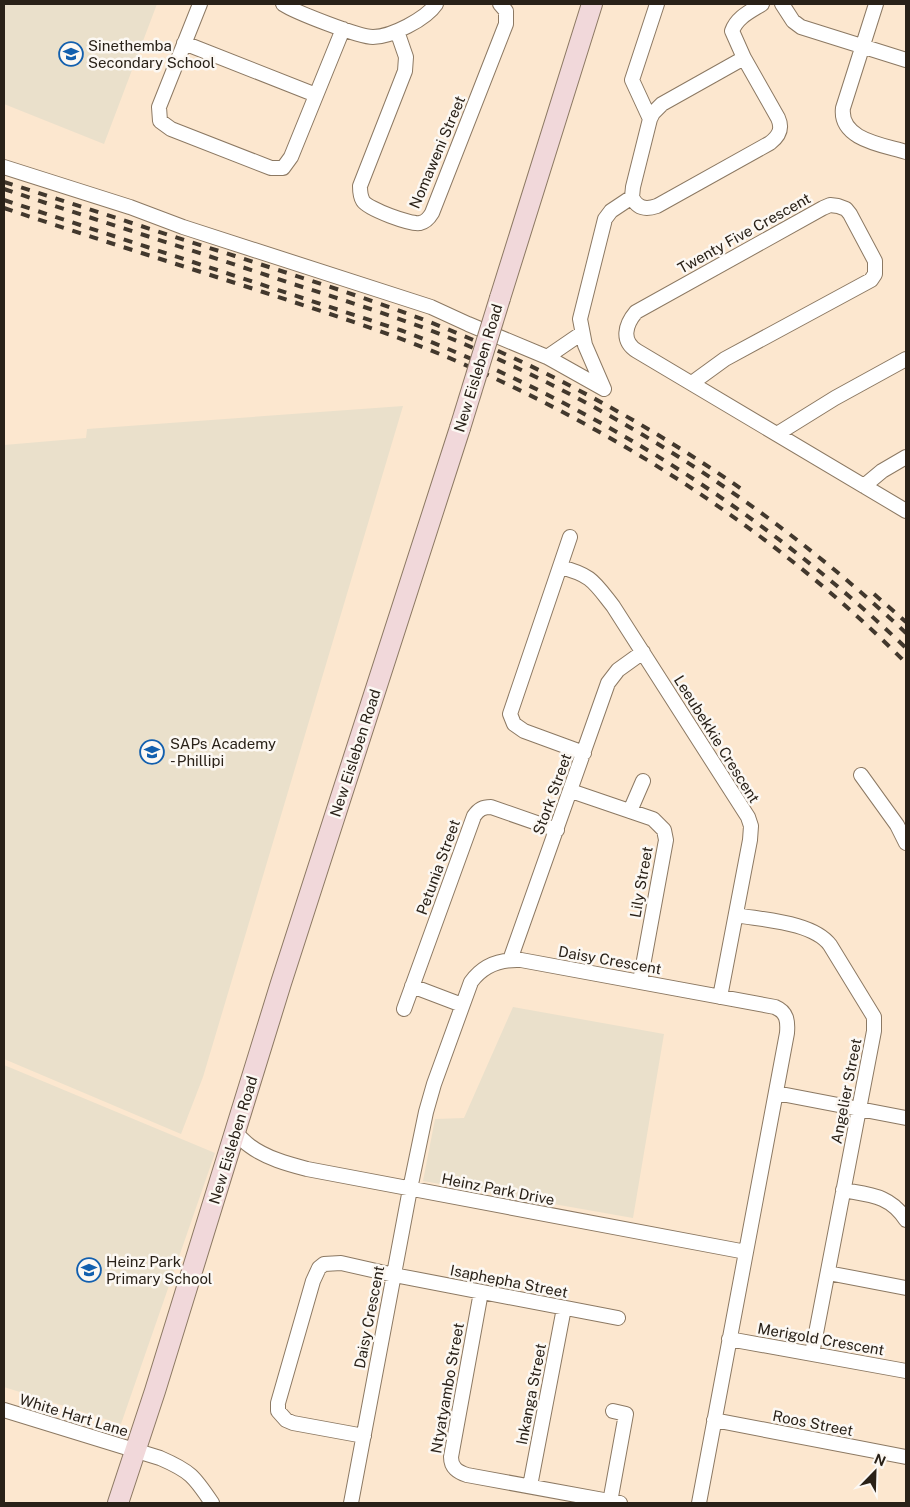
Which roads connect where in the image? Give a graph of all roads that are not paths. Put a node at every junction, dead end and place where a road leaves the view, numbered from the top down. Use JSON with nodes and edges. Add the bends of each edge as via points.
{"nodes":[{"id":1,"x":200,"y":4,"type":"edge"},
{"id":2,"x":283,"y":4,"type":"edge"},
{"id":3,"x":436,"y":4,"type":"edge"},
{"id":4,"x":500,"y":4,"type":"edge"},
{"id":5,"x":592,"y":4,"type":"edge"},
{"id":6,"x":656,"y":4,"type":"edge"},
{"id":7,"x":762,"y":4,"type":"edge"},
{"id":8,"x":782,"y":4,"type":"edge"},
{"id":9,"x":876,"y":4,"type":"edge"},
{"id":10,"x":343,"y":29,"type":"junction"},
{"id":11,"x":397,"y":31,"type":"junction"},
{"id":12,"x":184,"y":43,"type":"junction"},
{"id":13,"x":863,"y":47,"type":"junction"},
{"id":14,"x":744,"y":58,"type":"junction"},
{"id":15,"x":906,"y":60,"type":"edge"},
{"id":16,"x":316,"y":95,"type":"junction"},
{"id":17,"x":650,"y":119,"type":"junction"},
{"id":18,"x":906,"y":152,"type":"edge"},
{"id":19,"x":4,"y":167,"type":"edge"},
{"id":20,"x":632,"y":197,"type":"junction"},
{"id":21,"x":582,"y":333,"type":"junction"},
{"id":22,"x":547,"y":357,"type":"junction"},
{"id":23,"x":906,"y":360,"type":"edge"},
{"id":24,"x":692,"y":383,"type":"junction"},
{"id":25,"x":776,"y":434,"type":"junction"},
{"id":26,"x":906,"y":457,"type":"edge"},
{"id":27,"x":864,"y":486,"type":"junction"},
{"id":28,"x":906,"y":511,"type":"edge"},
{"id":29,"x":570,"y":537,"type":"dead end"},
{"id":30,"x":560,"y":567,"type":"junction"},
{"id":31,"x":643,"y":652,"type":"junction"},
{"id":32,"x":584,"y":753,"type":"junction"},
{"id":33,"x":861,"y":775,"type":"dead end"},
{"id":34,"x":642,"y":781,"type":"dead end"},
{"id":35,"x":571,"y":791,"type":"junction"},
{"id":36,"x":630,"y":811,"type":"junction"},
{"id":37,"x":557,"y":830,"type":"junction"},
{"id":38,"x":906,"y":843,"type":"edge"},
{"id":39,"x":736,"y":915,"type":"junction"},
{"id":40,"x":510,"y":960,"type":"junction"},
{"id":41,"x":640,"y":982,"type":"junction"},
{"id":42,"x":412,"y":986,"type":"junction"},
{"id":43,"x":720,"y":997,"type":"junction"},
{"id":44,"x":462,"y":1005,"type":"junction"},
{"id":45,"x":404,"y":1009,"type":"dead end"},
{"id":46,"x":776,"y":1093,"type":"junction"},
{"id":47,"x":859,"y":1109,"type":"junction"},
{"id":48,"x":906,"y":1118,"type":"edge"},
{"id":49,"x":238,"y":1142,"type":"junction"},
{"id":50,"x":410,"y":1189,"type":"junction"},
{"id":51,"x":843,"y":1190,"type":"junction"},
{"id":52,"x":906,"y":1220,"type":"edge"},
{"id":53,"x":746,"y":1252,"type":"junction"},
{"id":54,"x":828,"y":1273,"type":"junction"},
{"id":55,"x":394,"y":1275,"type":"junction"},
{"id":56,"x":906,"y":1288,"type":"edge"},
{"id":57,"x":481,"y":1292,"type":"junction"},
{"id":58,"x":564,"y":1308,"type":"junction"},
{"id":59,"x":618,"y":1318,"type":"dead end"},
{"id":60,"x":729,"y":1339,"type":"junction"},
{"id":61,"x":812,"y":1354,"type":"junction"},
{"id":62,"x":906,"y":1371,"type":"edge"},
{"id":63,"x":4,"y":1410,"type":"edge"},
{"id":64,"x":613,"y":1411,"type":"dead end"},
{"id":65,"x":714,"y":1420,"type":"junction"},
{"id":66,"x":364,"y":1436,"type":"junction"},
{"id":67,"x":135,"y":1451,"type":"junction"},
{"id":68,"x":906,"y":1457,"type":"edge"},
{"id":69,"x":530,"y":1486,"type":"junction"},
{"id":70,"x":615,"y":1502,"type":"edge"},
{"id":71,"x":118,"y":1503,"type":"edge"},
{"id":72,"x":212,"y":1503,"type":"edge"},
{"id":73,"x":351,"y":1503,"type":"edge"},
{"id":74,"x":698,"y":1503,"type":"edge"}],
"edges":[{"from":1,"to":12,"type":"street"},
{"from":2,"to":10,"type":"street"},
{"from":3,"to":11,"type":"street","via":[[430,12]]},
{"from":4,"to":11,"type":"street","name":"Nomaweni Street","via":[[506,11],[506,24],[432,214],[418,224],[368,206],[361,199],[360,192],[405,71],[406,57]]},
{"from":5,"to":49,"type":"main road","name":"New Eisleben Road","bridge":true,"via":[[460,428],[283,976]]},
{"from":6,"to":17,"type":"street","via":[[632,80]]},
{"from":7,"to":14,"type":"street","via":[[741,17],[732,31]]},
{"from":8,"to":13,"type":"street","via":[[801,27]]},
{"from":9,"to":13,"type":"street"},
{"from":10,"to":11,"type":"street","via":[[371,37]]},
{"from":10,"to":16,"type":"street"},
{"from":12,"to":16,"type":"street"},
{"from":12,"to":16,"type":"street","via":[[159,107],[160,121],[171,129],[271,168],[283,168],[291,157]]},
{"from":13,"to":15,"type":"street"},
{"from":13,"to":18,"type":"street","via":[[843,108],[843,119],[851,132],[860,138]]},
{"from":14,"to":17,"type":"street","via":[[662,104]]},
{"from":14,"to":20,"type":"street","via":[[778,118],[779,134],[770,143],[657,206],[644,208]]},
{"from":17,"to":20,"type":"street"},
{"from":19,"to":22,"type":"street","via":[[418,302]]},
{"from":20,"to":21,"type":"street","via":[[605,219],[582,308]]},
{"from":21,"to":22,"type":"street"},
{"from":21,"to":22,"type":"street","via":[[604,390]]},
{"from":23,"to":25,"type":"street"},
{"from":24,"to":24,"type":"street","name":"Twenty Five Crescent","via":[[726,360],[871,280],[875,274],[875,261],[846,209],[835,205],[822,208],[631,317],[626,333],[630,347]]},
{"from":24,"to":25,"type":"street","name":"Twenty Five Crescent"},
{"from":25,"to":27,"type":"street","name":"Twenty Five Crescent"},
{"from":26,"to":27,"type":"street","via":[[882,470]]},
{"from":27,"to":28,"type":"street","name":"Twenty Five Crescent"},
{"from":29,"to":30,"type":"street"},
{"from":30,"to":31,"type":"street","name":"Leeubekkie Crescent","via":[[590,578]]},
{"from":30,"to":32,"type":"street","via":[[510,719],[524,731]]},
{"from":31,"to":32,"type":"street","name":"Stork Street","via":[[611,678]]},
{"from":31,"to":39,"type":"street","name":"Leeubekkie Crescent","via":[[748,817],[750,840]]},
{"from":32,"to":35,"type":"street","name":"Stork Street"},
{"from":33,"to":38,"type":"street"},
{"from":34,"to":36,"type":"street"},
{"from":35,"to":36,"type":"street","name":"Lily Street"},
{"from":35,"to":37,"type":"street","name":"Stork Street"},
{"from":36,"to":41,"type":"street","name":"Lily Street","via":[[653,819],[666,835]]},
{"from":37,"to":40,"type":"street","name":"Stork Street"},
{"from":37,"to":42,"type":"street","name":"Petunia Street","via":[[491,807],[478,811]]},
{"from":39,"to":43,"type":"street","name":"Leeubekkie Crescent"},
{"from":39,"to":47,"type":"street","name":"Angelier Street","via":[[814,931],[826,939],[835,953],[874,1017]]},
{"from":40,"to":41,"type":"street","name":"Daisy Crescent"},
{"from":40,"to":44,"type":"street","name":"Daisy Crescent","via":[[500,961],[480,971],[471,982]]},
{"from":41,"to":43,"type":"street","name":"Daisy Crescent"},
{"from":42,"to":44,"type":"street"},
{"from":42,"to":45,"type":"street","name":"Petunia Street"},
{"from":43,"to":46,"type":"street","name":"Daisy Crescent","via":[[775,1007],[785,1014],[788,1026]]},
{"from":44,"to":50,"type":"street","name":"Daisy Crescent","via":[[429,1100]]},
{"from":46,"to":47,"type":"street"},
{"from":46,"to":53,"type":"street","name":"Daisy Crescent"},
{"from":47,"to":48,"type":"street"},
{"from":47,"to":51,"type":"street","name":"Angelier Street"},
{"from":49,"to":50,"type":"street","name":"Heinz Park Drive","via":[[307,1169]]},
{"from":49,"to":67,"type":"main road","name":"New Eisleben Road"},
{"from":50,"to":53,"type":"street","name":"Heinz Park Drive"},
{"from":50,"to":55,"type":"street","name":"Daisy Crescent"},
{"from":51,"to":52,"type":"street","via":[[888,1201]]},
{"from":51,"to":54,"type":"street","name":"Angelier Street"},
{"from":53,"to":60,"type":"street","name":"Daisy Crescent"},
{"from":54,"to":56,"type":"street"},
{"from":54,"to":61,"type":"street","name":"Angelier Street"},
{"from":55,"to":57,"type":"street","name":"Isaphepha Street"},
{"from":55,"to":66,"type":"street","name":"Daisy Crescent"},
{"from":55,"to":66,"type":"street","name":"Isaphepha Street","via":[[341,1263],[324,1264],[319,1268],[312,1281],[278,1403],[281,1416],[293,1423]]},
{"from":57,"to":58,"type":"street","name":"Isaphepha Street"},
{"from":57,"to":69,"type":"street","name":"Ntyatyambo Street","via":[[451,1462],[458,1472],[467,1475]]},
{"from":58,"to":59,"type":"street","name":"Isaphepha Street"},
{"from":58,"to":69,"type":"street","name":"Inkanga Street"},
{"from":60,"to":61,"type":"street","name":"Merigold Crescent"},
{"from":60,"to":65,"type":"street","name":"Daisy Crescent"},
{"from":61,"to":62,"type":"street","name":"Merigold Crescent"},
{"from":63,"to":67,"type":"street","name":"White Hart Lane"},
{"from":64,"to":70,"type":"street","via":[[626,1414]]},
{"from":65,"to":68,"type":"street","name":"Roos Street"},
{"from":65,"to":74,"type":"street","name":"Daisy Crescent"},
{"from":66,"to":73,"type":"street","name":"Daisy Crescent"},
{"from":67,"to":71,"type":"main road","name":"New Eisleben Road"},
{"from":67,"to":72,"type":"street","name":"White Hart Lane","via":[[160,1458],[186,1471]]},
{"from":69,"to":70,"type":"street","name":"Ntyatyambo Street"}]}
